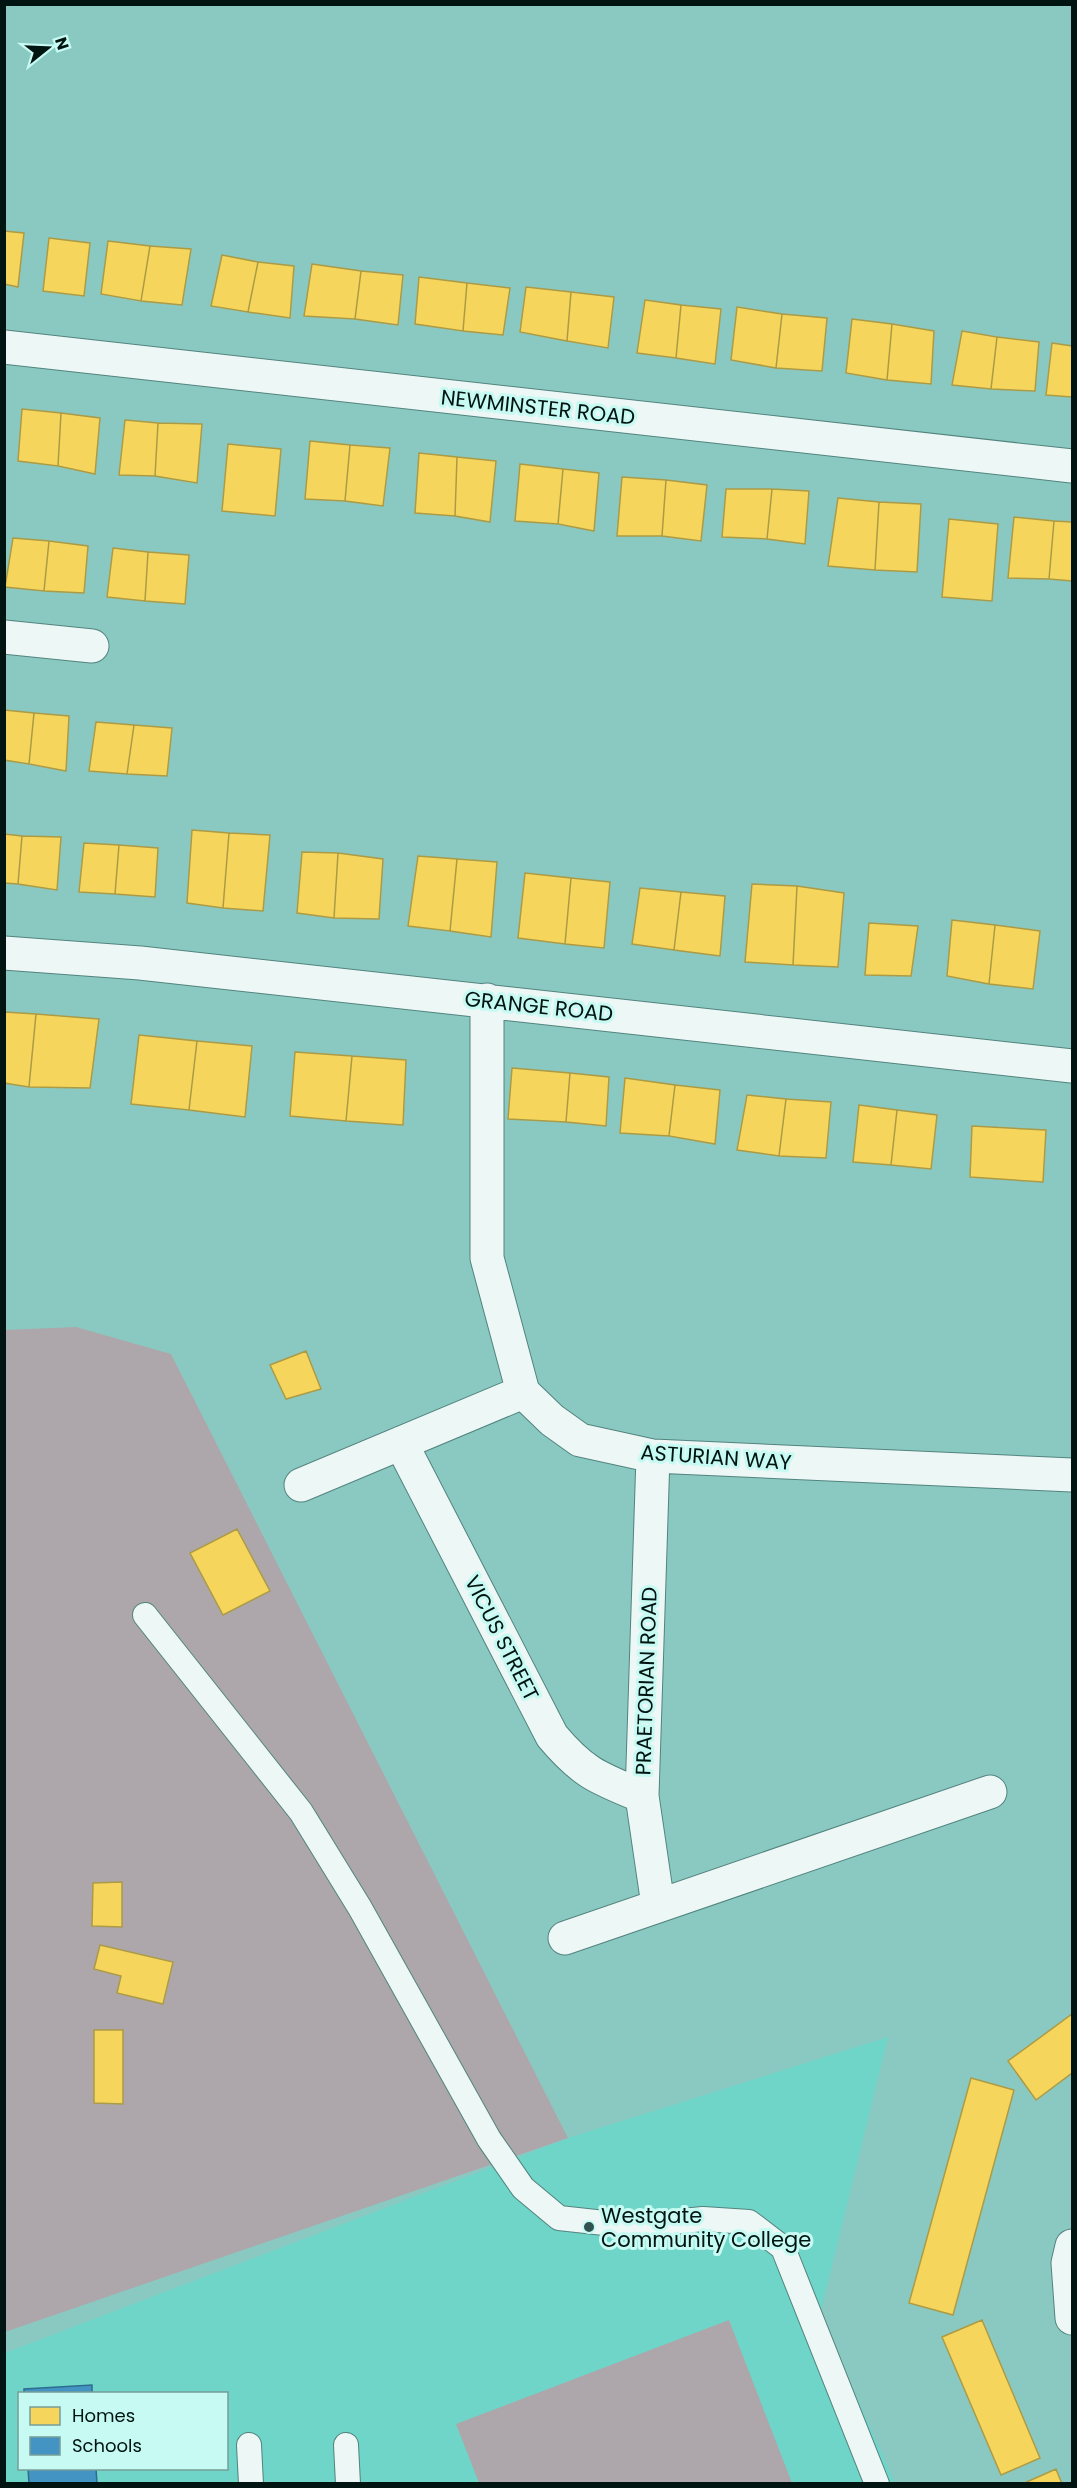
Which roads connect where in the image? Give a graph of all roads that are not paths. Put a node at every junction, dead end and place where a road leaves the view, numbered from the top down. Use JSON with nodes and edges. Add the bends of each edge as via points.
{"nodes":[{"id":1,"x":4,"y":347,"type":"edge"},
{"id":2,"x":1072,"y":466,"type":"edge"},
{"id":3,"x":4,"y":637,"type":"edge"},
{"id":4,"x":92,"y":646,"type":"dead end"},
{"id":5,"x":4,"y":953,"type":"edge"},
{"id":6,"x":487,"y":1000,"type":"junction"},
{"id":7,"x":1072,"y":1066,"type":"edge"},
{"id":8,"x":524,"y":1392,"type":"junction"},
{"id":9,"x":401,"y":1443,"type":"junction"},
{"id":10,"x":652,"y":1456,"type":"junction"},
{"id":11,"x":1072,"y":1476,"type":"edge"},
{"id":12,"x":301,"y":1485,"type":"dead end"},
{"id":13,"x":145,"y":1616,"type":"dead end"},
{"id":14,"x":990,"y":1792,"type":"dead end"},
{"id":15,"x":642,"y":1796,"type":"junction"},
{"id":16,"x":658,"y":1905,"type":"junction"},
{"id":17,"x":566,"y":1938,"type":"dead end"},
{"id":18,"x":1072,"y":2246,"type":"edge"},
{"id":19,"x":1072,"y":2318,"type":"edge"},
{"id":20,"x":249,"y":2445,"type":"dead end"},
{"id":21,"x":346,"y":2445,"type":"dead end"},
{"id":22,"x":251,"y":2484,"type":"edge"},
{"id":23,"x":348,"y":2484,"type":"edge"},
{"id":24,"x":877,"y":2484,"type":"edge"}],
"edges":[{"from":1,"to":2,"type":"street","name":"NEWMINSTER ROAD"},
{"from":3,"to":4,"type":"street"},
{"from":5,"to":6,"type":"street","name":"GRANGE ROAD","via":[[141,963]]},
{"from":6,"to":7,"type":"street","name":"GRANGE ROAD"},
{"from":6,"to":8,"type":"street","name":"ASTURIAN WAY","via":[[487,1258]]},
{"from":8,"to":9,"type":"street"},
{"from":8,"to":10,"type":"street","name":"ASTURIAN WAY","via":[[552,1420],[580,1440]]},
{"from":9,"to":12,"type":"street"},
{"from":9,"to":15,"type":"street","name":"VICUS STREET","via":[[552,1736],[572,1760],[596,1778]]},
{"from":10,"to":11,"type":"street","name":"ASTURIAN WAY"},
{"from":10,"to":15,"type":"street","name":"PRAETORIAN ROAD"},
{"from":13,"to":24,"type":"lane","via":[[301,1812],[360,1908],[489,2139],[523,2188],[559,2218],[632,2226],[703,2219],[749,2222],[783,2248]]},
{"from":14,"to":16,"type":"street"},
{"from":15,"to":16,"type":"street","name":"PRAETORIAN ROAD"},
{"from":16,"to":17,"type":"street"},
{"from":18,"to":19,"type":"street","via":[[1068,2263]]},
{"from":20,"to":22,"type":"lane"},
{"from":21,"to":23,"type":"lane"}]}
